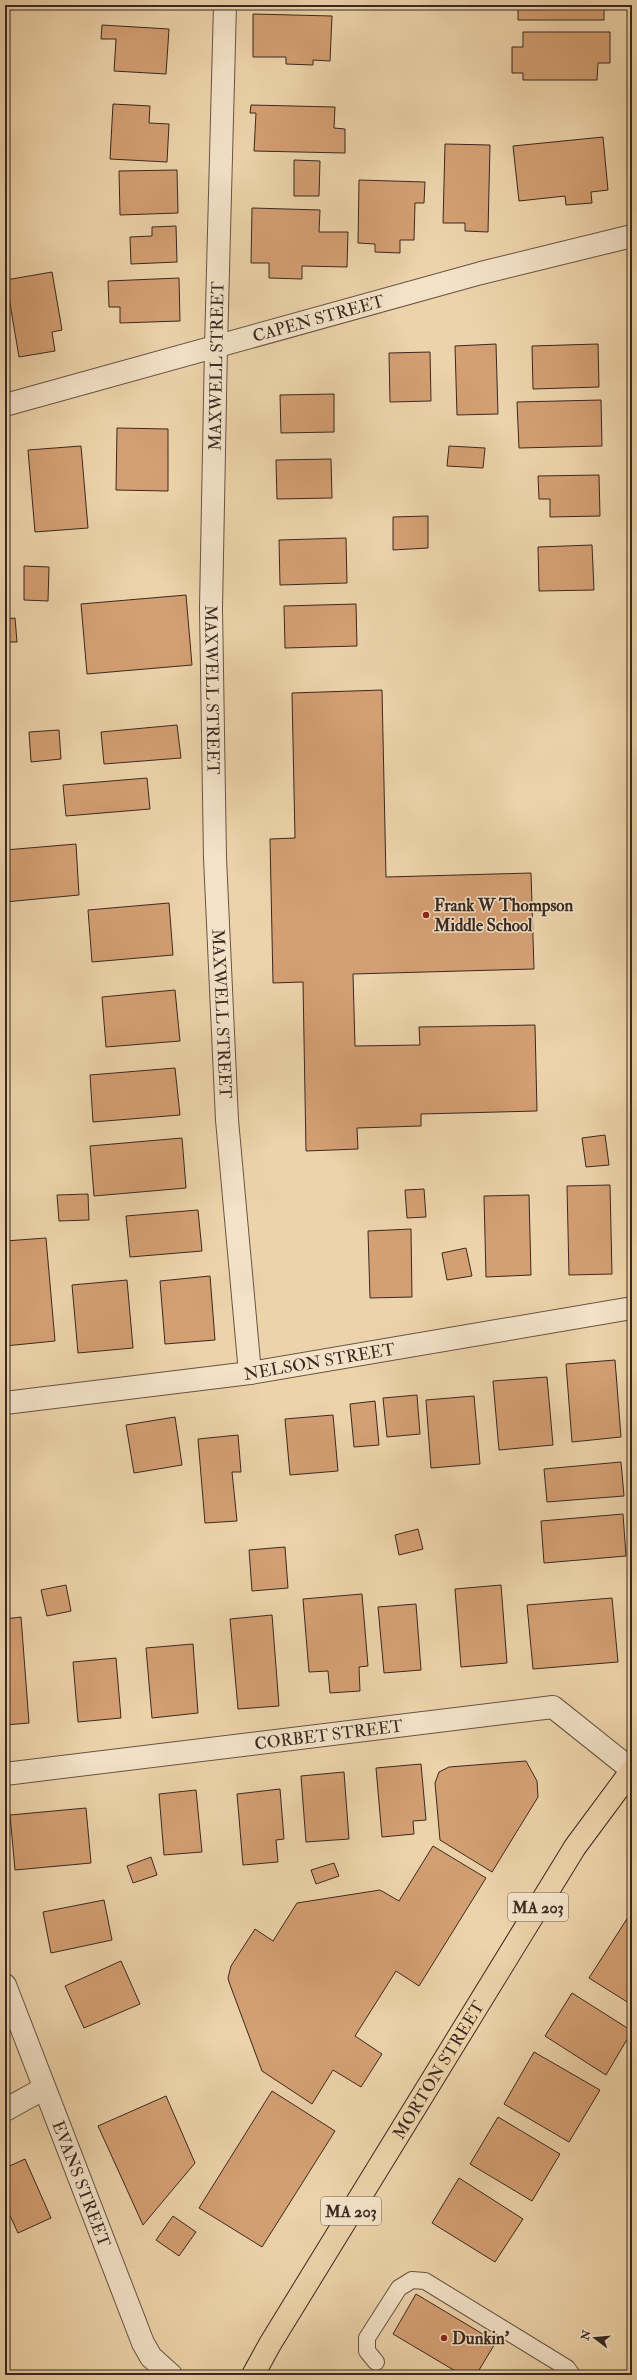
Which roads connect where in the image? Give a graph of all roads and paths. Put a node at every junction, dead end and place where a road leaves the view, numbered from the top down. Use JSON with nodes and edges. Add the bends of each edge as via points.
{"nodes":[{"id":1,"x":225,"y":5,"type":"edge"},
{"id":2,"x":632,"y":236,"type":"edge"},
{"id":3,"x":216,"y":346,"type":"junction"},
{"id":4,"x":5,"y":404,"type":"edge"},
{"id":5,"x":632,"y":1308,"type":"edge"},
{"id":6,"x":250,"y":1373,"type":"junction"},
{"id":7,"x":5,"y":1403,"type":"edge"},
{"id":8,"x":632,"y":1770,"type":"edge"},
{"id":9,"x":5,"y":1774,"type":"edge"},
{"id":10,"x":5,"y":1985,"type":"edge"},
{"id":11,"x":44,"y":2089,"type":"junction"},
{"id":12,"x":5,"y":2110,"type":"edge"},
{"id":13,"x":376,"y":2362,"type":"dead end"},
{"id":14,"x":258,"y":2373,"type":"edge"},
{"id":15,"x":171,"y":2375,"type":"edge"},
{"id":16,"x":572,"y":2375,"type":"edge"}],
"edges":[{"from":1,"to":3,"type":"street","name":"MAXWELL STREET"},
{"from":2,"to":3,"type":"street","name":"CAPEN STREET","via":[[481,273]]},
{"from":3,"to":4,"type":"street","name":"CAPEN STREET"},
{"from":3,"to":6,"type":"street","name":"MAXWELL STREET","via":[[211,608],[215,858],[227,1120]]},
{"from":5,"to":6,"type":"street","name":"NELSON STREET"},
{"from":6,"to":7,"type":"street","name":"NELSON STREET"},
{"from":8,"to":9,"type":"street","name":"CORBET STREET","via":[[553,1707]]},
{"from":8,"to":14,"type":"highway","name":"MORTON STREET","number":"MA 203","via":[[575,1847],[270,2344]]},
{"from":10,"to":11,"type":"street","name":"EVANS STREET"},
{"from":11,"to":12,"type":"street"},
{"from":11,"to":15,"type":"street","name":"EVANS STREET","via":[[143,2343],[151,2357]]},
{"from":13,"to":16,"type":"lane","via":[[367,2351],[367,2338],[399,2288],[412,2280],[425,2281],[567,2368]]}]}
